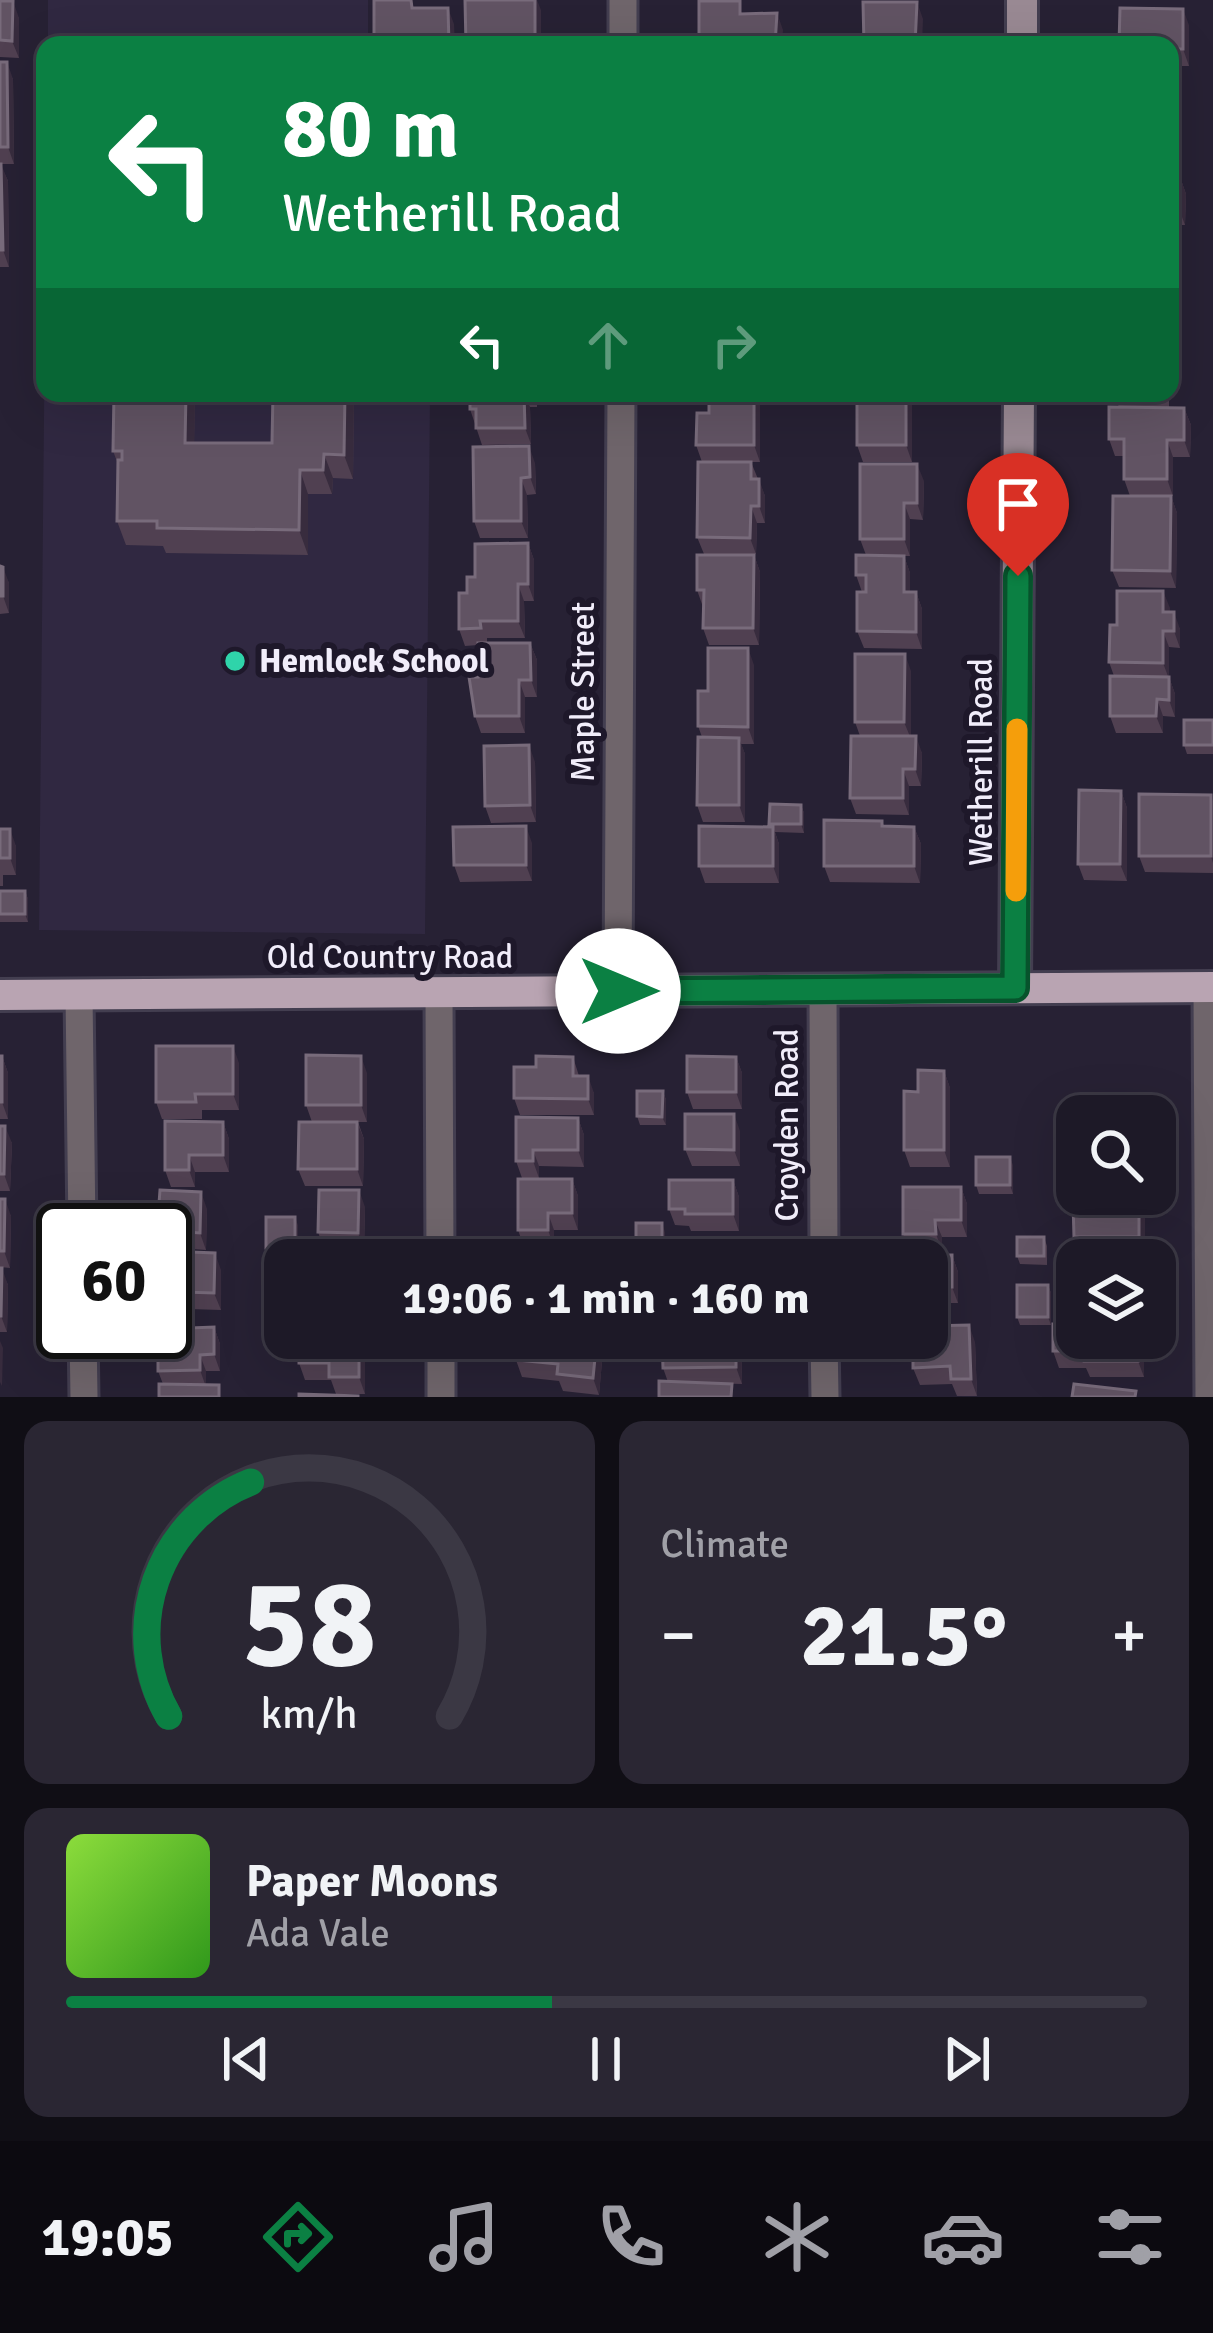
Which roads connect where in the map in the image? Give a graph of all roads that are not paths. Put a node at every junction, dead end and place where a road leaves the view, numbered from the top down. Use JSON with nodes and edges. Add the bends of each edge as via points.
{"nodes":[{"id":1,"x":623,"y":0,"type":"edge"},
{"id":2,"x":1022,"y":0,"type":"edge"},
{"id":3,"x":623,"y":36,"type":"edge"},
{"id":4,"x":1022,"y":36,"type":"edge"},
{"id":5,"x":621,"y":402,"type":"edge"},
{"id":6,"x":1019,"y":402,"type":"edge"},
{"id":7,"x":1210,"y":987,"type":"edge"},
{"id":8,"x":1015,"y":988,"type":"junction"},
{"id":9,"x":823,"y":990,"type":"junction"},
{"id":10,"x":618,"y":991,"type":"junction"},
{"id":11,"x":439,"y":993,"type":"junction"},
{"id":12,"x":79,"y":994,"type":"junction"},
{"id":13,"x":0,"y":995,"type":"edge"},
{"id":14,"x":82,"y":1203,"type":"edge"},
{"id":15,"x":440,"y":1239,"type":"edge"},
{"id":16,"x":824,"y":1239,"type":"edge"},
{"id":17,"x":83,"y":1359,"type":"edge"},
{"id":18,"x":441,"y":1359,"type":"edge"},
{"id":19,"x":824,"y":1359,"type":"edge"},
{"id":20,"x":84,"y":1397,"type":"edge"},
{"id":21,"x":441,"y":1397,"type":"edge"},
{"id":22,"x":825,"y":1397,"type":"edge"},
{"id":23,"x":1209,"y":1397,"type":"edge"}],
"edges":[{"from":1,"to":3,"type":"street"},
{"from":2,"to":4,"type":"street"},
{"from":5,"to":10,"type":"street","name":"Maple Street"},
{"from":6,"to":8,"type":"street","name":"Wetherill Road"},
{"from":7,"to":8,"type":"main road","name":"Old Country Road"},
{"from":7,"to":23,"type":"street"},
{"from":8,"to":9,"type":"main road","name":"Old Country Road"},
{"from":9,"to":10,"type":"main road","name":"Old Country Road"},
{"from":9,"to":16,"type":"street","name":"Croyden Road"},
{"from":10,"to":11,"type":"main road","name":"Old Country Road"},
{"from":11,"to":12,"type":"main road","name":"Old Country Road"},
{"from":11,"to":15,"type":"street"},
{"from":12,"to":13,"type":"main road","name":"Old Country Road"},
{"from":12,"to":14,"type":"street"},
{"from":17,"to":20,"type":"street"},
{"from":18,"to":21,"type":"street"},
{"from":19,"to":22,"type":"street"}]}
